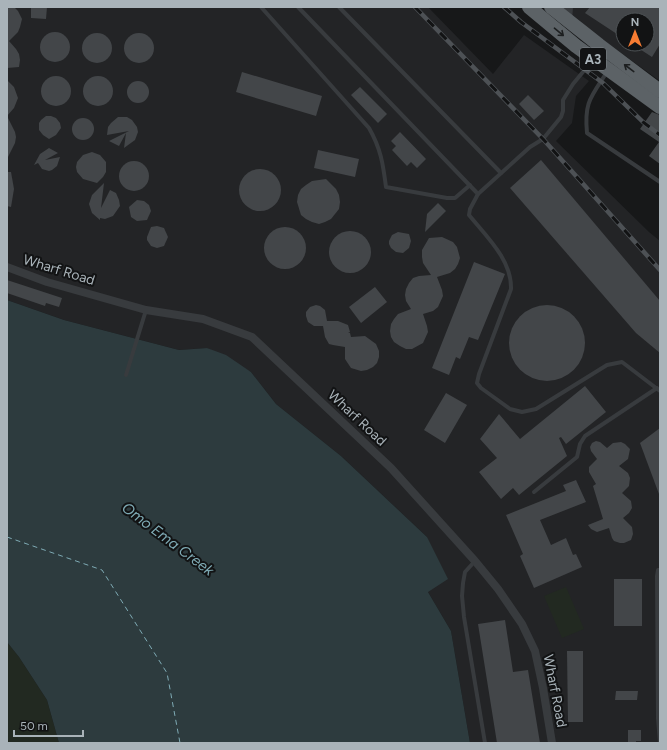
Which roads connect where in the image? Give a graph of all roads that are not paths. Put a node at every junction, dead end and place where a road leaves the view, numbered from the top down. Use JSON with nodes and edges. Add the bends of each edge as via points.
{"nodes":[{"id":1,"x":261,"y":7,"type":"edge"},
{"id":2,"x":298,"y":7,"type":"edge"},
{"id":3,"x":339,"y":7,"type":"edge"},
{"id":4,"x":529,"y":7,"type":"edge"},
{"id":5,"x":551,"y":7,"type":"edge"},
{"id":6,"x":568,"y":14,"type":"edge"},
{"id":7,"x":593,"y":59,"type":"junction"},
{"id":8,"x":609,"y":70,"type":"junction"},
{"id":9,"x":660,"y":91,"type":"edge"},
{"id":10,"x":660,"y":107,"type":"edge"},
{"id":11,"x":501,"y":173,"type":"junction"},
{"id":12,"x":660,"y":182,"type":"edge"},
{"id":13,"x":470,"y":185,"type":"junction"},
{"id":14,"x":478,"y":194,"type":"junction"},
{"id":15,"x":7,"y":267,"type":"edge"},
{"id":16,"x":146,"y":310,"type":"junction"},
{"id":17,"x":126,"y":375,"type":"dead end"},
{"id":18,"x":658,"y":390,"type":"edge"},
{"id":19,"x":534,"y":492,"type":"dead end"},
{"id":20,"x":476,"y":561,"type":"junction"},
{"id":21,"x":660,"y":570,"type":"edge"},
{"id":22,"x":660,"y":733,"type":"edge"},
{"id":23,"x":485,"y":743,"type":"edge"},
{"id":24,"x":552,"y":743,"type":"edge"},
{"id":25,"x":660,"y":743,"type":"edge"}],
"edges":[{"from":1,"to":13,"type":"lane","via":[[370,128],[382,157],[386,187],[454,198]]},
{"from":2,"to":13,"type":"lane"},
{"from":3,"to":11,"type":"lane"},
{"from":4,"to":7,"type":"highway","number":"A3","one_way":true},
{"from":5,"to":6,"type":"highway","number":"A3"},
{"from":9,"to":6,"type":"highway","number":"A3","one_way":true},
{"from":7,"to":8,"type":"highway","number":"A3"},
{"from":7,"to":11,"type":"lane","via":[[573,84],[564,100],[564,111],[557,123],[543,140],[530,147]]},
{"from":8,"to":10,"type":"highway","number":"A3"},
{"from":8,"to":12,"type":"lane","via":[[589,100],[585,116],[587,133]]},
{"from":11,"to":14,"type":"lane"},
{"from":13,"to":14,"type":"lane"},
{"from":14,"to":18,"type":"lane","via":[[469,214],[501,255],[511,280],[511,289],[479,374],[478,383],[481,388],[510,409],[522,412],[536,409],[607,365],[622,362]]},
{"from":15,"to":16,"type":"street","name":"Wharf Road","via":[[47,282]]},
{"from":16,"to":17,"type":"lane"},
{"from":16,"to":20,"type":"street","name":"Wharf Road","via":[[203,320],[252,337],[391,468]]},
{"from":18,"to":19,"type":"lane","via":[[585,436],[577,457]]},
{"from":20,"to":23,"type":"lane","via":[[465,572],[462,596]]},
{"from":20,"to":24,"type":"street","name":"Wharf Road","via":[[522,624],[535,651]]},
{"from":21,"to":22,"type":"lane","via":[[657,576]]},
{"from":22,"to":25,"type":"lane"}]}
